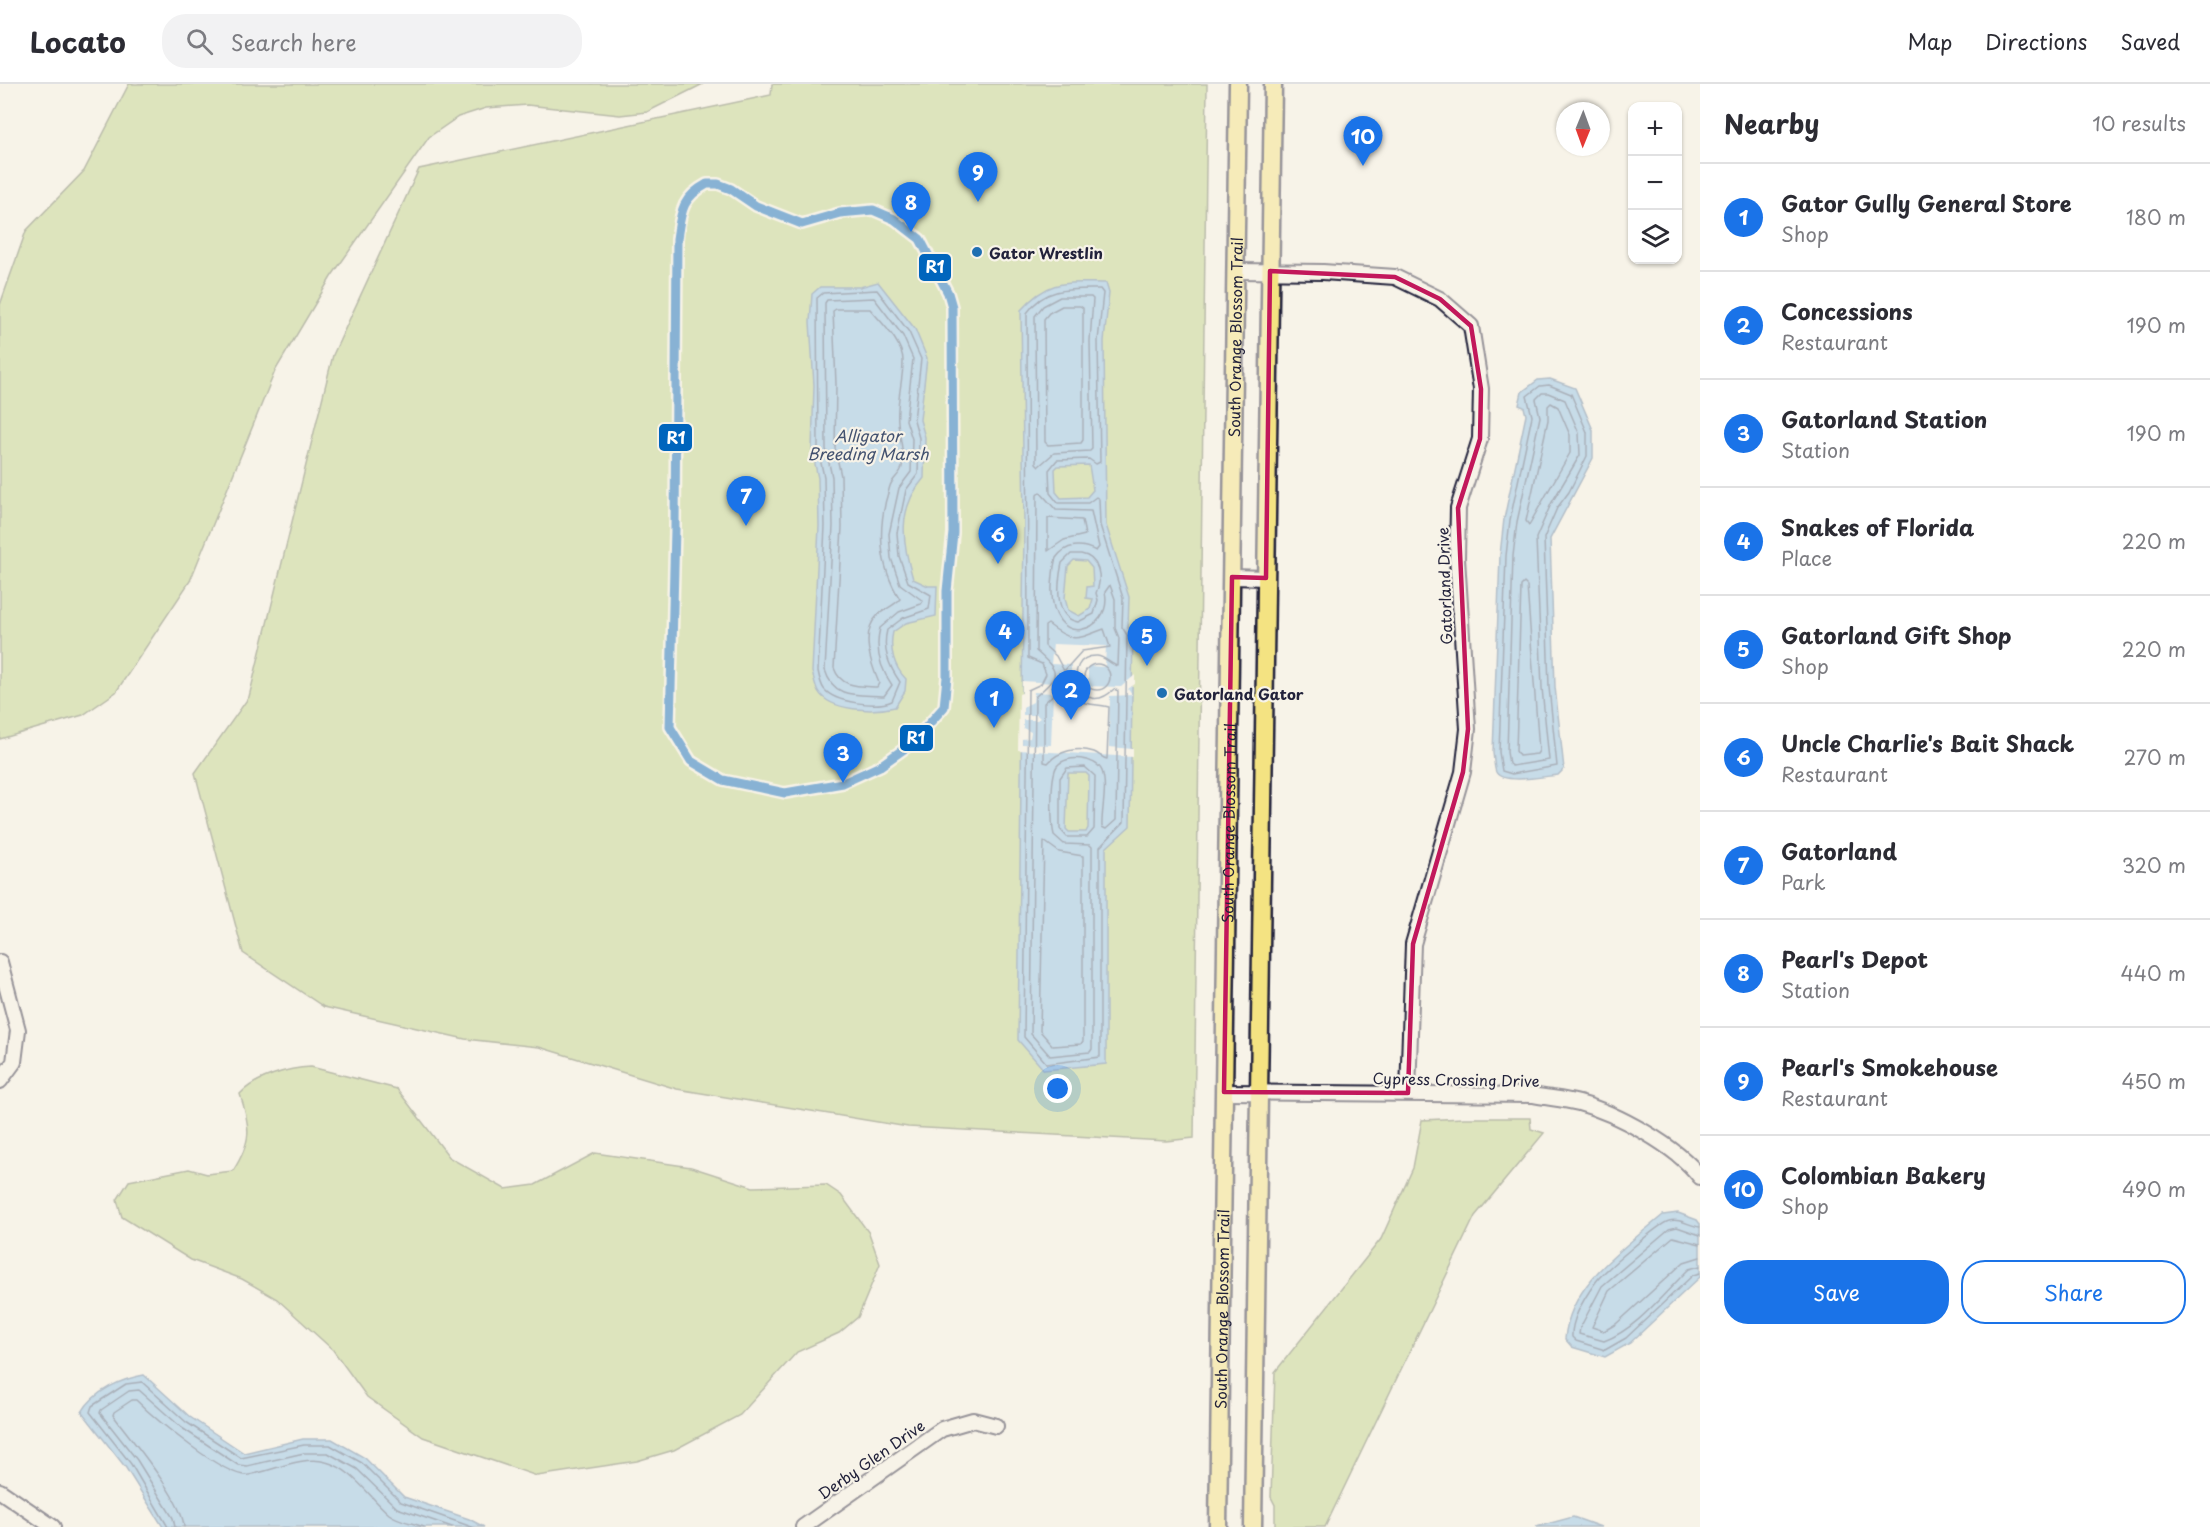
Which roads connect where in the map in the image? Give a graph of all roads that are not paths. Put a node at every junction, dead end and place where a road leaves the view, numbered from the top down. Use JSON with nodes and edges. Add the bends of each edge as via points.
{"nodes":[{"id":1,"x":1238,"y":84,"type":"edge"},
{"id":2,"x":1273,"y":84,"type":"edge"},
{"id":3,"x":1236,"y":271,"type":"junction"},
{"id":4,"x":1270,"y":271,"type":"junction"},
{"id":5,"x":1232,"y":577,"type":"junction"},
{"id":6,"x":1266,"y":578,"type":"junction"},
{"id":7,"x":0,"y":962,"type":"edge"},
{"id":8,"x":0,"y":1081,"type":"edge"},
{"id":9,"x":1224,"y":1092,"type":"junction"},
{"id":10,"x":1258,"y":1092,"type":"junction"},
{"id":11,"x":1408,"y":1093,"type":"junction"},
{"id":12,"x":1700,"y":1177,"type":"edge"},
{"id":13,"x":996,"y":1426,"type":"dead end"},
{"id":14,"x":0,"y":1491,"type":"edge"},
{"id":15,"x":824,"y":1521,"type":"edge"},
{"id":16,"x":53,"y":1527,"type":"edge"},
{"id":17,"x":803,"y":1527,"type":"edge"},
{"id":18,"x":1218,"y":1527,"type":"edge"},
{"id":19,"x":1253,"y":1527,"type":"edge"}],
"edges":[{"from":1,"to":3,"type":"main road","name":"South Orange Blossom Trail"},
{"from":2,"to":4,"type":"main road"},
{"from":3,"to":4,"type":"street","name":"Gatorland Drive"},
{"from":3,"to":5,"type":"main road","name":"South Orange Blossom Trail"},
{"from":4,"to":6,"type":"main road"},
{"from":4,"to":11,"type":"street","name":"Gatorland Drive","via":[[1395,277],[1440,299],[1472,326],[1481,388],[1480,439],[1458,508],[1457,558],[1468,729],[1463,772],[1413,944]]},
{"from":5,"to":6,"type":"street"},
{"from":5,"to":9,"type":"main road","name":"South Orange Blossom Trail"},
{"from":6,"to":10,"type":"main road"},
{"from":7,"to":8,"type":"street","via":[[18,1030],[14,1062]]},
{"from":9,"to":10,"type":"street","name":"Cypress Crossing Drive"},
{"from":9,"to":18,"type":"main road","name":"South Orange Blossom Trail"},
{"from":10,"to":11,"type":"street","name":"Cypress Crossing Drive"},
{"from":10,"to":19,"type":"main road"},
{"from":11,"to":12,"type":"street","name":"Cypress Crossing Drive","via":[[1533,1095],[1579,1103],[1635,1127],[1669,1147]]},
{"from":13,"to":15,"type":"street","name":"Derby Glen Drive","via":[[973,1420],[942,1430]]},
{"from":14,"to":16,"type":"street"},
{"from":15,"to":17,"type":"street","name":"Derby Glen Drive"}]}
